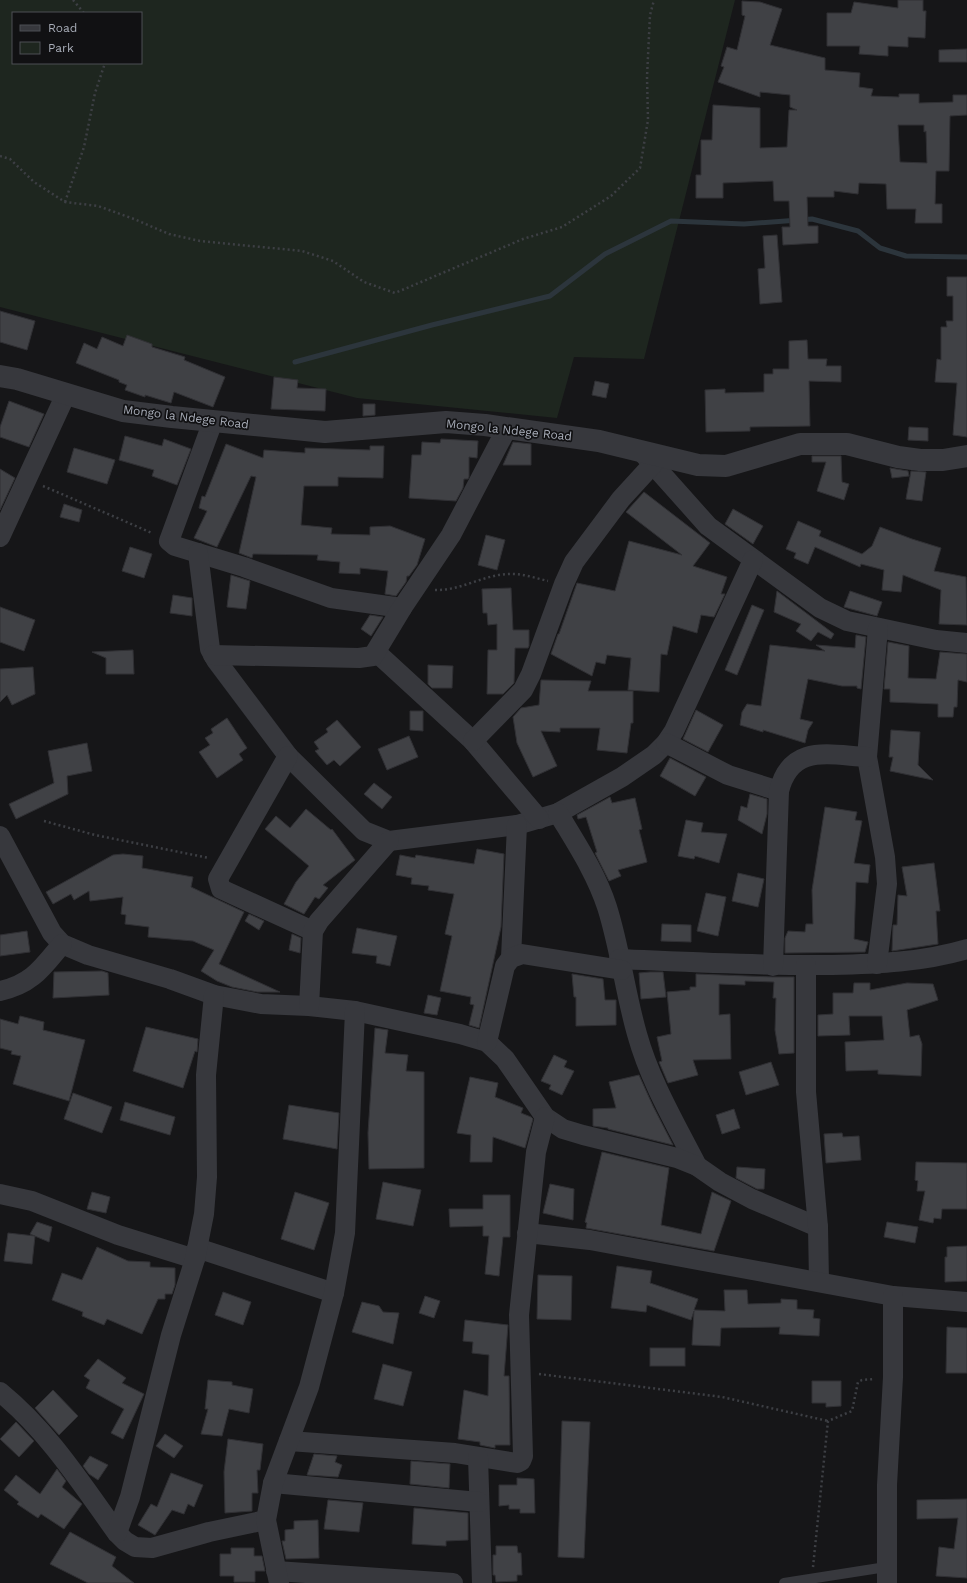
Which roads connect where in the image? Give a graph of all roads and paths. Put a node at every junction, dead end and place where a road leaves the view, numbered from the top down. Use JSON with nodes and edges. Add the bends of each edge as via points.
{"nodes":[{"id":1,"x":73,"y":0,"type":"edge"},
{"id":2,"x":654,"y":0,"type":"edge"},
{"id":3,"x":83,"y":12,"type":"edge"},
{"id":4,"x":105,"y":64,"type":"edge"},
{"id":5,"x":0,"y":156,"type":"edge"},
{"id":6,"x":64,"y":202,"type":"junction"},
{"id":7,"x":0,"y":376,"type":"edge"},
{"id":8,"x":66,"y":394,"type":"junction"},
{"id":9,"x":214,"y":421,"type":"junction"},
{"id":10,"x":507,"y":428,"type":"junction"},
{"id":11,"x":967,"y":456,"type":"edge"},
{"id":12,"x":647,"y":458,"type":"junction"},
{"id":13,"x":26,"y":479,"type":"junction"},
{"id":14,"x":0,"y":537,"type":"edge"},
{"id":15,"x":169,"y":541,"type":"junction"},
{"id":16,"x":198,"y":552,"type":"junction"},
{"id":17,"x":753,"y":560,"type":"junction"},
{"id":18,"x":564,"y":584,"type":"junction"},
{"id":19,"x":417,"y":587,"type":"junction"},
{"id":20,"x":402,"y":608,"type":"junction"},
{"id":21,"x":878,"y":628,"type":"junction"},
{"id":22,"x":967,"y":643,"type":"edge"},
{"id":23,"x":376,"y":652,"type":"junction"},
{"id":24,"x":213,"y":655,"type":"junction"},
{"id":25,"x":473,"y":741,"type":"junction"},
{"id":26,"x":666,"y":743,"type":"junction"},
{"id":27,"x":288,"y":756,"type":"junction"},
{"id":28,"x":867,"y":757,"type":"junction"},
{"id":29,"x":778,"y":791,"type":"junction"},
{"id":30,"x":558,"y":813,"type":"junction"},
{"id":31,"x":539,"y":819,"type":"junction"},
{"id":32,"x":44,"y":821,"type":"dead end"},
{"id":33,"x":517,"y":825,"type":"junction"},
{"id":34,"x":0,"y":836,"type":"edge"},
{"id":35,"x":389,"y":841,"type":"junction"},
{"id":36,"x":229,"y":862,"type":"junction"},
{"id":37,"x":313,"y":931,"type":"junction"},
{"id":38,"x":62,"y":944,"type":"junction"},
{"id":39,"x":967,"y":949,"type":"edge"},
{"id":40,"x":511,"y":958,"type":"junction"},
{"id":41,"x":621,"y":964,"type":"junction"},
{"id":42,"x":877,"y":964,"type":"junction"},
{"id":43,"x":806,"y":965,"type":"junction"},
{"id":44,"x":773,"y":966,"type":"junction"},
{"id":45,"x":0,"y":991,"type":"edge"},
{"id":46,"x":214,"y":995,"type":"junction"},
{"id":47,"x":309,"y":1006,"type":"junction"},
{"id":48,"x":355,"y":1010,"type":"junction"},
{"id":49,"x":487,"y":1042,"type":"junction"},
{"id":50,"x":545,"y":1117,"type":"junction"},
{"id":51,"x":697,"y":1166,"type":"junction"},
{"id":52,"x":0,"y":1194,"type":"edge"},
{"id":53,"x":818,"y":1227,"type":"junction"},
{"id":54,"x":527,"y":1233,"type":"junction"},
{"id":55,"x":196,"y":1254,"type":"junction"},
{"id":56,"x":819,"y":1281,"type":"junction"},
{"id":57,"x":334,"y":1293,"type":"junction"},
{"id":58,"x":893,"y":1296,"type":"junction"},
{"id":59,"x":967,"y":1302,"type":"edge"},
{"id":60,"x":520,"y":1371,"type":"junction"},
{"id":61,"x":893,"y":1377,"type":"junction"},
{"id":62,"x":5,"y":1404,"type":"edge"},
{"id":63,"x":828,"y":1421,"type":"junction"},
{"id":64,"x":289,"y":1441,"type":"junction"},
{"id":65,"x":478,"y":1457,"type":"junction"},
{"id":66,"x":273,"y":1483,"type":"junction"},
{"id":67,"x":479,"y":1502,"type":"junction"},
{"id":68,"x":266,"y":1520,"type":"junction"},
{"id":69,"x":117,"y":1533,"type":"junction"},
{"id":70,"x":887,"y":1575,"type":"edge"},
{"id":71,"x":277,"y":1577,"type":"edge"},
{"id":72,"x":811,"y":1580,"type":"junction"},
{"id":73,"x":453,"y":1583,"type":"edge"},
{"id":74,"x":482,"y":1583,"type":"edge"},
{"id":75,"x":784,"y":1583,"type":"edge"}],
"edges":[{"from":1,"to":3,"type":"path"},
{"from":2,"to":6,"type":"path","via":[[650,15],[648,120],[640,168],[611,196],[562,227],[523,239],[395,293],[364,282],[333,261],[302,251],[200,241],[169,234],[98,206]]},
{"from":4,"to":6,"type":"path","via":[[95,93],[84,147]]},
{"from":5,"to":6,"type":"path","via":[[10,159],[34,182]]},
{"from":7,"to":8,"type":"street","name":"Mongo la Ndege Road"},
{"from":8,"to":9,"type":"street","name":"Mongo la Ndege Road","via":[[123,410]]},
{"from":8,"to":13,"type":"street"},
{"from":9,"to":10,"type":"street","name":"Mongo la Ndege Road","via":[[325,432],[446,422]]},
{"from":9,"to":15,"type":"street"},
{"from":10,"to":12,"type":"street","name":"Mongo la Ndege Road","via":[[599,440]]},
{"from":10,"to":19,"type":"street","via":[[451,535]]},
{"from":11,"to":12,"type":"street","name":"Mongo la Ndege Road","via":[[920,460],[847,444],[800,444],[726,466]]},
{"from":12,"to":17,"type":"street","via":[[708,526]]},
{"from":12,"to":18,"type":"street","via":[[621,499],[574,562]]},
{"from":13,"to":14,"type":"street"},
{"from":13,"to":15,"type":"path"},
{"from":15,"to":16,"type":"street","via":[[175,546]]},
{"from":16,"to":20,"type":"street","via":[[331,598]]},
{"from":16,"to":24,"type":"street","via":[[210,649]]},
{"from":17,"to":21,"type":"street","via":[[820,608],[847,621]]},
{"from":17,"to":26,"type":"street","via":[[674,731]]},
{"from":18,"to":19,"type":"path","via":[[508,574],[441,591]]},
{"from":18,"to":25,"type":"street","via":[[523,690]]},
{"from":19,"to":20,"type":"street"},
{"from":20,"to":23,"type":"street"},
{"from":21,"to":22,"type":"street","via":[[936,640]]},
{"from":21,"to":28,"type":"street"},
{"from":23,"to":24,"type":"street","via":[[374,656],[359,658]]},
{"from":23,"to":25,"type":"street"},
{"from":24,"to":27,"type":"street"},
{"from":25,"to":31,"type":"street"},
{"from":26,"to":29,"type":"street","via":[[728,775]]},
{"from":26,"to":30,"type":"street","via":[[654,755],[622,777]]},
{"from":27,"to":35,"type":"street","via":[[364,831]]},
{"from":27,"to":36,"type":"street"},
{"from":28,"to":29,"type":"street","via":[[810,754],[799,759],[782,776]]},
{"from":28,"to":42,"type":"street","via":[[885,857],[887,884]]},
{"from":29,"to":44,"type":"street"},
{"from":30,"to":31,"type":"street"},
{"from":30,"to":41,"type":"street","via":[[590,868],[604,900]]},
{"from":31,"to":33,"type":"street"},
{"from":32,"to":36,"type":"path","via":[[95,835]]},
{"from":33,"to":35,"type":"street"},
{"from":33,"to":40,"type":"street"},
{"from":34,"to":38,"type":"street","via":[[52,933]]},
{"from":35,"to":37,"type":"street"},
{"from":36,"to":37,"type":"street","via":[[218,879],[221,890]]},
{"from":37,"to":47,"type":"street"},
{"from":38,"to":45,"type":"street","via":[[29,981]]},
{"from":38,"to":46,"type":"street","via":[[88,955]]},
{"from":39,"to":42,"type":"street"},
{"from":40,"to":41,"type":"street","via":[[522,954]]},
{"from":40,"to":49,"type":"street","via":[[505,966]]},
{"from":41,"to":44,"type":"street"},
{"from":41,"to":51,"type":"street","via":[[637,1034],[655,1084]]},
{"from":42,"to":43,"type":"street"},
{"from":43,"to":44,"type":"street"},
{"from":43,"to":53,"type":"street","via":[[806,1092]]},
{"from":46,"to":47,"type":"street","via":[[261,1004]]},
{"from":46,"to":55,"type":"street","via":[[206,1075],[207,1177],[204,1214]]},
{"from":47,"to":48,"type":"street"},
{"from":48,"to":49,"type":"street"},
{"from":48,"to":57,"type":"street","via":[[345,1232]]},
{"from":49,"to":50,"type":"street","via":[[505,1059]]},
{"from":50,"to":51,"type":"street","via":[[563,1129],[677,1158]]},
{"from":50,"to":54,"type":"street","via":[[536,1152]]},
{"from":51,"to":53,"type":"street","via":[[752,1199]]},
{"from":52,"to":55,"type":"street","via":[[32,1201],[118,1235]]},
{"from":53,"to":56,"type":"street"},
{"from":54,"to":56,"type":"street","via":[[590,1240]]},
{"from":54,"to":60,"type":"street","via":[[519,1314]]},
{"from":55,"to":57,"type":"street"},
{"from":55,"to":69,"type":"street","via":[[167,1349],[130,1497]]},
{"from":56,"to":58,"type":"street"},
{"from":57,"to":64,"type":"street","via":[[309,1387]]},
{"from":58,"to":59,"type":"street"},
{"from":58,"to":61,"type":"street"},
{"from":60,"to":63,"type":"path","via":[[722,1397]]},
{"from":60,"to":65,"type":"street","via":[[523,1456],[521,1461],[517,1463]]},
{"from":61,"to":63,"type":"path","via":[[858,1382],[852,1411]]},
{"from":61,"to":70,"type":"street","via":[[887,1485]]},
{"from":62,"to":69,"type":"street","via":[[56,1447]]},
{"from":63,"to":72,"type":"path"},
{"from":64,"to":65,"type":"street"},
{"from":64,"to":66,"type":"street"},
{"from":65,"to":67,"type":"street"},
{"from":66,"to":67,"type":"street"},
{"from":66,"to":68,"type":"street"},
{"from":67,"to":74,"type":"street"},
{"from":68,"to":69,"type":"street","via":[[152,1548],[135,1547]]},
{"from":68,"to":71,"type":"street"},
{"from":70,"to":72,"type":"lane"},
{"from":71,"to":73,"type":"street"},
{"from":72,"to":75,"type":"lane"}]}
